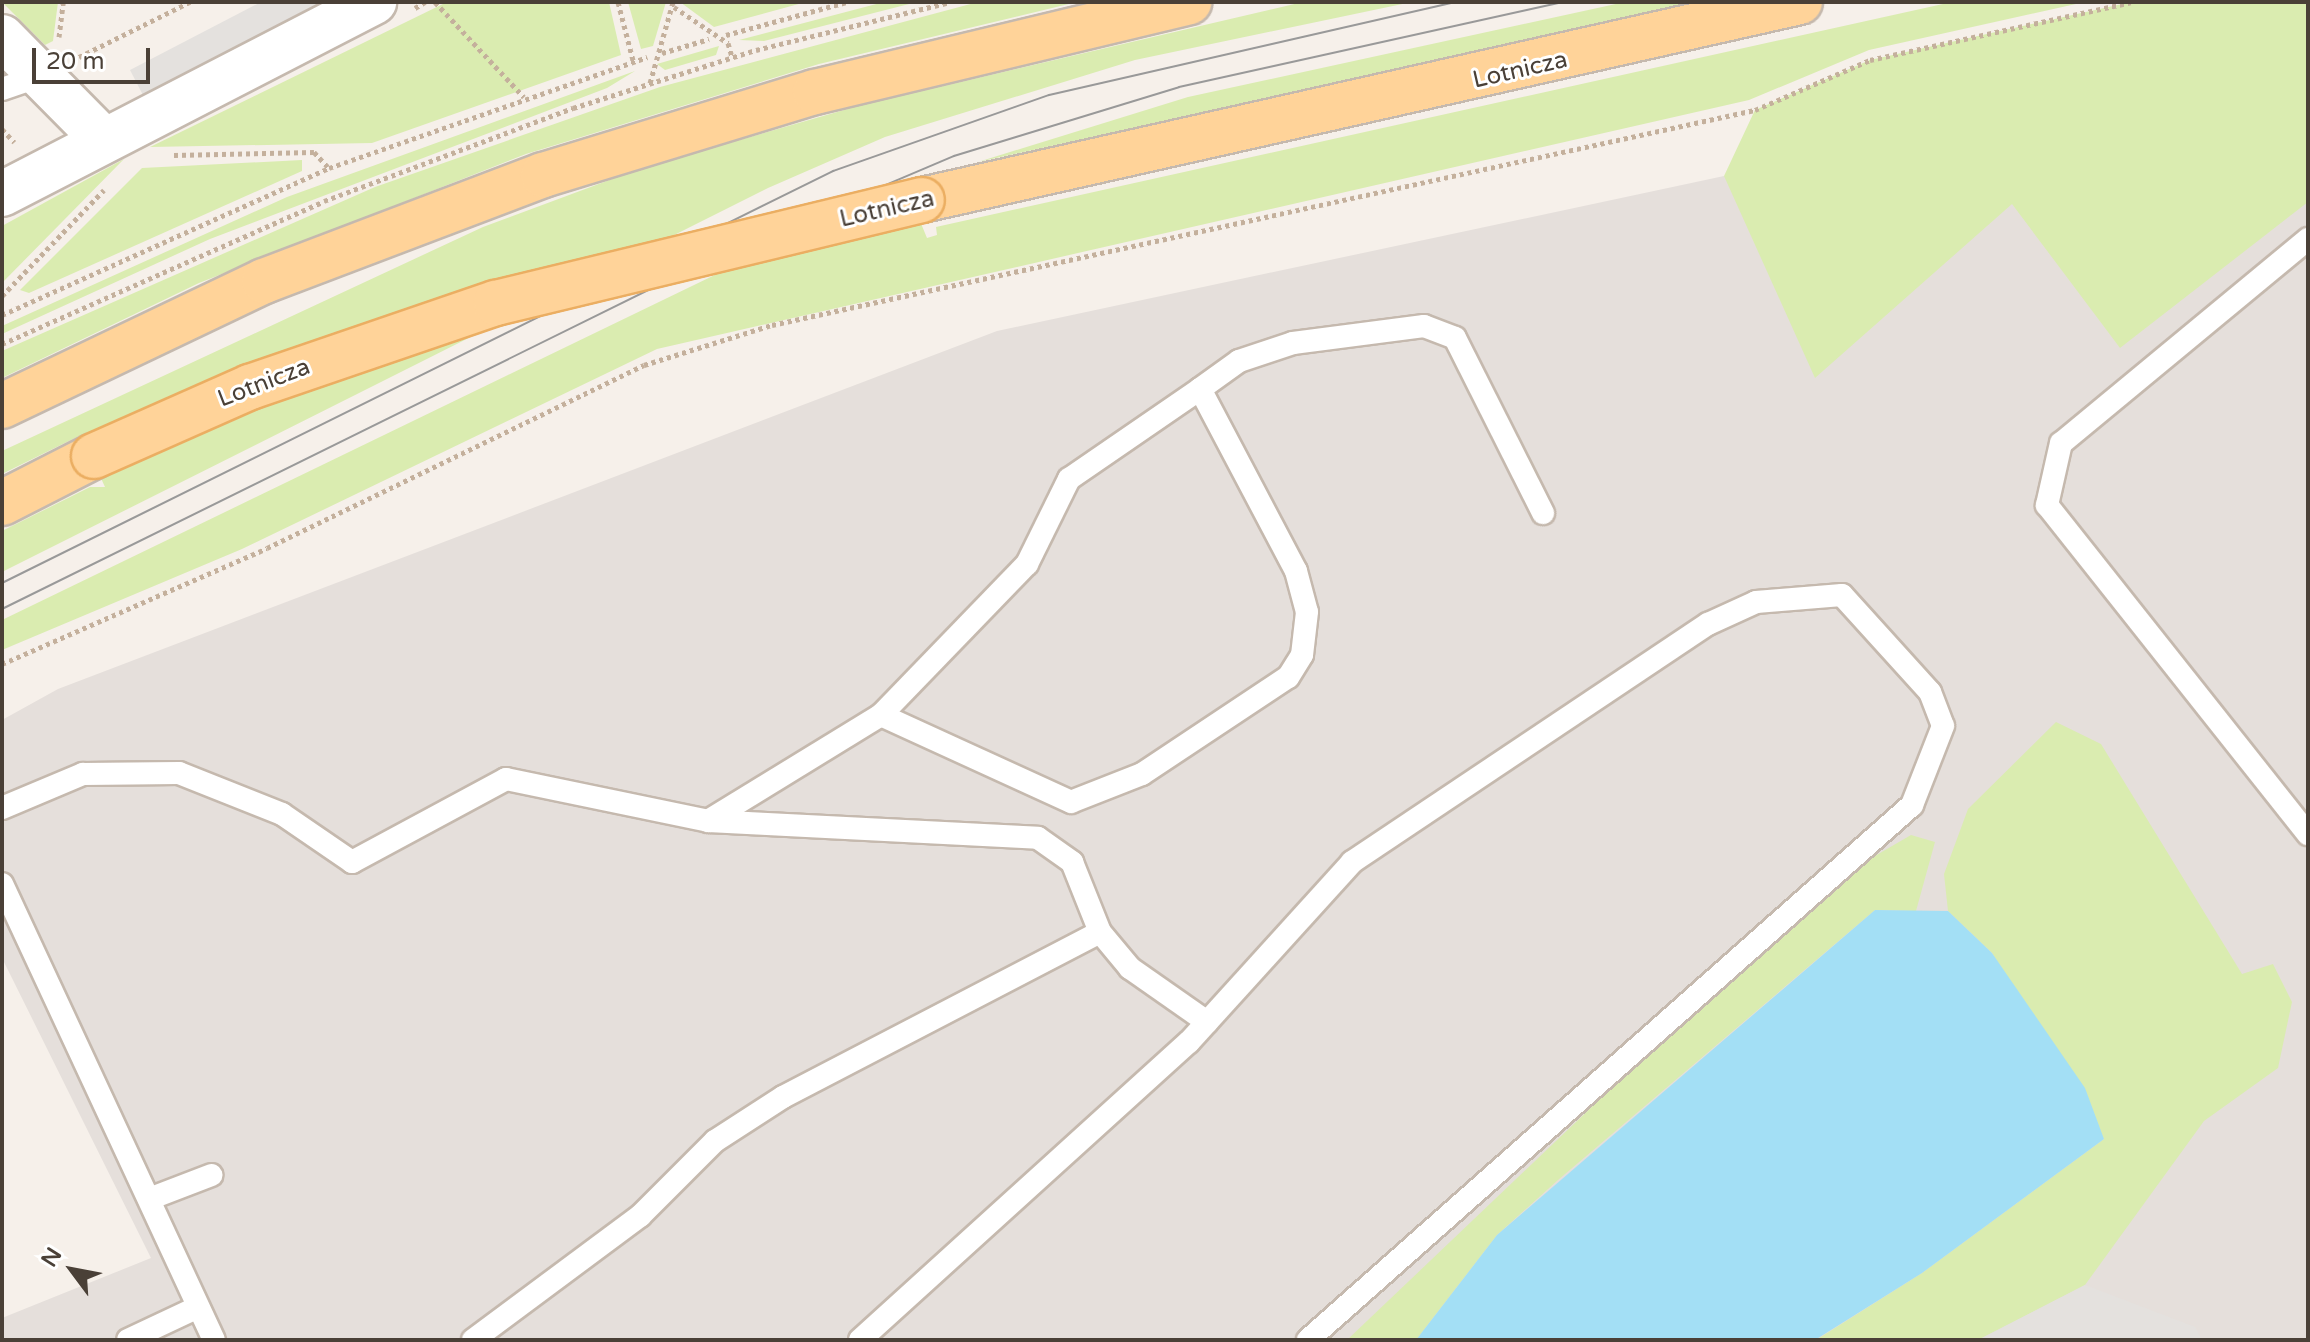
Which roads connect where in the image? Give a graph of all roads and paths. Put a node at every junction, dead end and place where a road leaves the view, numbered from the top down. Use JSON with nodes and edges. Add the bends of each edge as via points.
{"nodes":[{"id":1,"x":190,"y":2,"type":"edge"},
{"id":2,"x":374,"y":2,"type":"edge"},
{"id":3,"x":435,"y":2,"type":"edge"},
{"id":4,"x":618,"y":2,"type":"edge"},
{"id":5,"x":847,"y":2,"type":"edge"},
{"id":6,"x":1189,"y":2,"type":"edge"},
{"id":7,"x":1800,"y":2,"type":"edge"},
{"id":8,"x":2131,"y":2,"type":"edge"},
{"id":9,"x":673,"y":5,"type":"edge"},
{"id":10,"x":726,"y":35,"type":"dead end"},
{"id":11,"x":2,"y":37,"type":"edge"},
{"id":12,"x":709,"y":39,"type":"dead end"},
{"id":13,"x":662,"y":53,"type":"dead end"},
{"id":14,"x":647,"y":57,"type":"dead end"},
{"id":15,"x":732,"y":57,"type":"dead end"},
{"id":16,"x":633,"y":60,"type":"junction"},
{"id":17,"x":21,"y":83,"type":"edge"},
{"id":18,"x":650,"y":83,"type":"dead end"},
{"id":19,"x":524,"y":97,"type":"junction"},
{"id":20,"x":103,"y":139,"type":"junction"},
{"id":21,"x":160,"y":155,"type":"dead end"},
{"id":22,"x":329,"y":168,"type":"junction"},
{"id":23,"x":113,"y":181,"type":"dead end"},
{"id":24,"x":2,"y":194,"type":"edge"},
{"id":25,"x":2308,"y":239,"type":"edge"},
{"id":26,"x":2,"y":296,"type":"edge"},
{"id":27,"x":2,"y":307,"type":"edge"},
{"id":28,"x":2,"y":315,"type":"edge"},
{"id":29,"x":1200,"y":389,"type":"junction"},
{"id":30,"x":2,"y":406,"type":"edge"},
{"id":31,"x":2,"y":503,"type":"edge"},
{"id":32,"x":1543,"y":513,"type":"dead end"},
{"id":33,"x":2,"y":664,"type":"edge"},
{"id":34,"x":881,"y":715,"type":"junction"},
{"id":35,"x":2,"y":808,"type":"edge"},
{"id":36,"x":708,"y":821,"type":"junction"},
{"id":37,"x":2308,"y":834,"type":"edge"},
{"id":38,"x":2,"y":884,"type":"edge"},
{"id":39,"x":1100,"y":932,"type":"junction"},
{"id":40,"x":1207,"y":1022,"type":"junction"},
{"id":41,"x":212,"y":1175,"type":"dead end"},
{"id":42,"x":149,"y":1199,"type":"junction"},
{"id":43,"x":198,"y":1307,"type":"junction"},
{"id":44,"x":128,"y":1340,"type":"edge"},
{"id":45,"x":214,"y":1340,"type":"edge"},
{"id":46,"x":473,"y":1340,"type":"edge"},
{"id":47,"x":860,"y":1340,"type":"edge"},
{"id":48,"x":1308,"y":1340,"type":"edge"}],
"edges":[{"from":1,"to":17,"type":"path"},
{"from":2,"to":20,"type":"street"},
{"from":3,"to":19,"type":"path"},
{"from":4,"to":16,"type":"path"},
{"from":5,"to":10,"type":"path"},
{"from":6,"to":30,"type":"main road","via":[[815,92],[543,175],[264,281]]},
{"from":7,"to":31,"type":"main road","name":"Lotnicza","bridge":true,"via":[[922,200],[482,307],[250,387]]},
{"from":8,"to":33,"type":"path","via":[[1870,60],[1755,110],[758,329],[644,365],[267,548]]},
{"from":9,"to":15,"type":"path","via":[[728,43]]},
{"from":9,"to":18,"type":"path"},
{"from":11,"to":17,"type":"street"},
{"from":12,"to":13,"type":"path"},
{"from":14,"to":16,"type":"path"},
{"from":16,"to":19,"type":"path"},
{"from":17,"to":20,"type":"street"},
{"from":19,"to":22,"type":"path"},
{"from":20,"to":24,"type":"street"},
{"from":21,"to":22,"type":"path","via":[[314,152]]},
{"from":22,"to":28,"type":"path"},
{"from":23,"to":26,"type":"path"},
{"from":25,"to":37,"type":"lane","via":[[2061,443],[2047,505]]},
{"from":27,"to":28,"type":"path"},
{"from":29,"to":32,"type":"lane","via":[[1239,361],[1293,343],[1424,326],[1455,338]]},
{"from":29,"to":34,"type":"lane","via":[[1069,479],[1027,564]]},
{"from":29,"to":34,"type":"lane","via":[[1296,571],[1307,612],[1302,655],[1288,677],[1142,774],[1071,802]]},
{"from":34,"to":36,"type":"lane"},
{"from":35,"to":36,"type":"lane","via":[[83,774],[179,773],[282,814],[352,862],[506,779]]},
{"from":36,"to":39,"type":"lane","via":[[1038,838],[1072,862]]},
{"from":38,"to":42,"type":"lane"},
{"from":39,"to":40,"type":"lane","via":[[1130,968]]},
{"from":39,"to":46,"type":"lane","via":[[783,1097],[715,1141],[640,1216]]},
{"from":40,"to":47,"type":"lane"},
{"from":40,"to":48,"type":"lane","via":[[1352,862],[1708,624],[1756,602],[1842,595],[1930,692],[1943,726],[1912,805]]},
{"from":41,"to":42,"type":"lane"},
{"from":42,"to":43,"type":"lane"},
{"from":43,"to":44,"type":"lane"},
{"from":43,"to":45,"type":"lane"}]}
